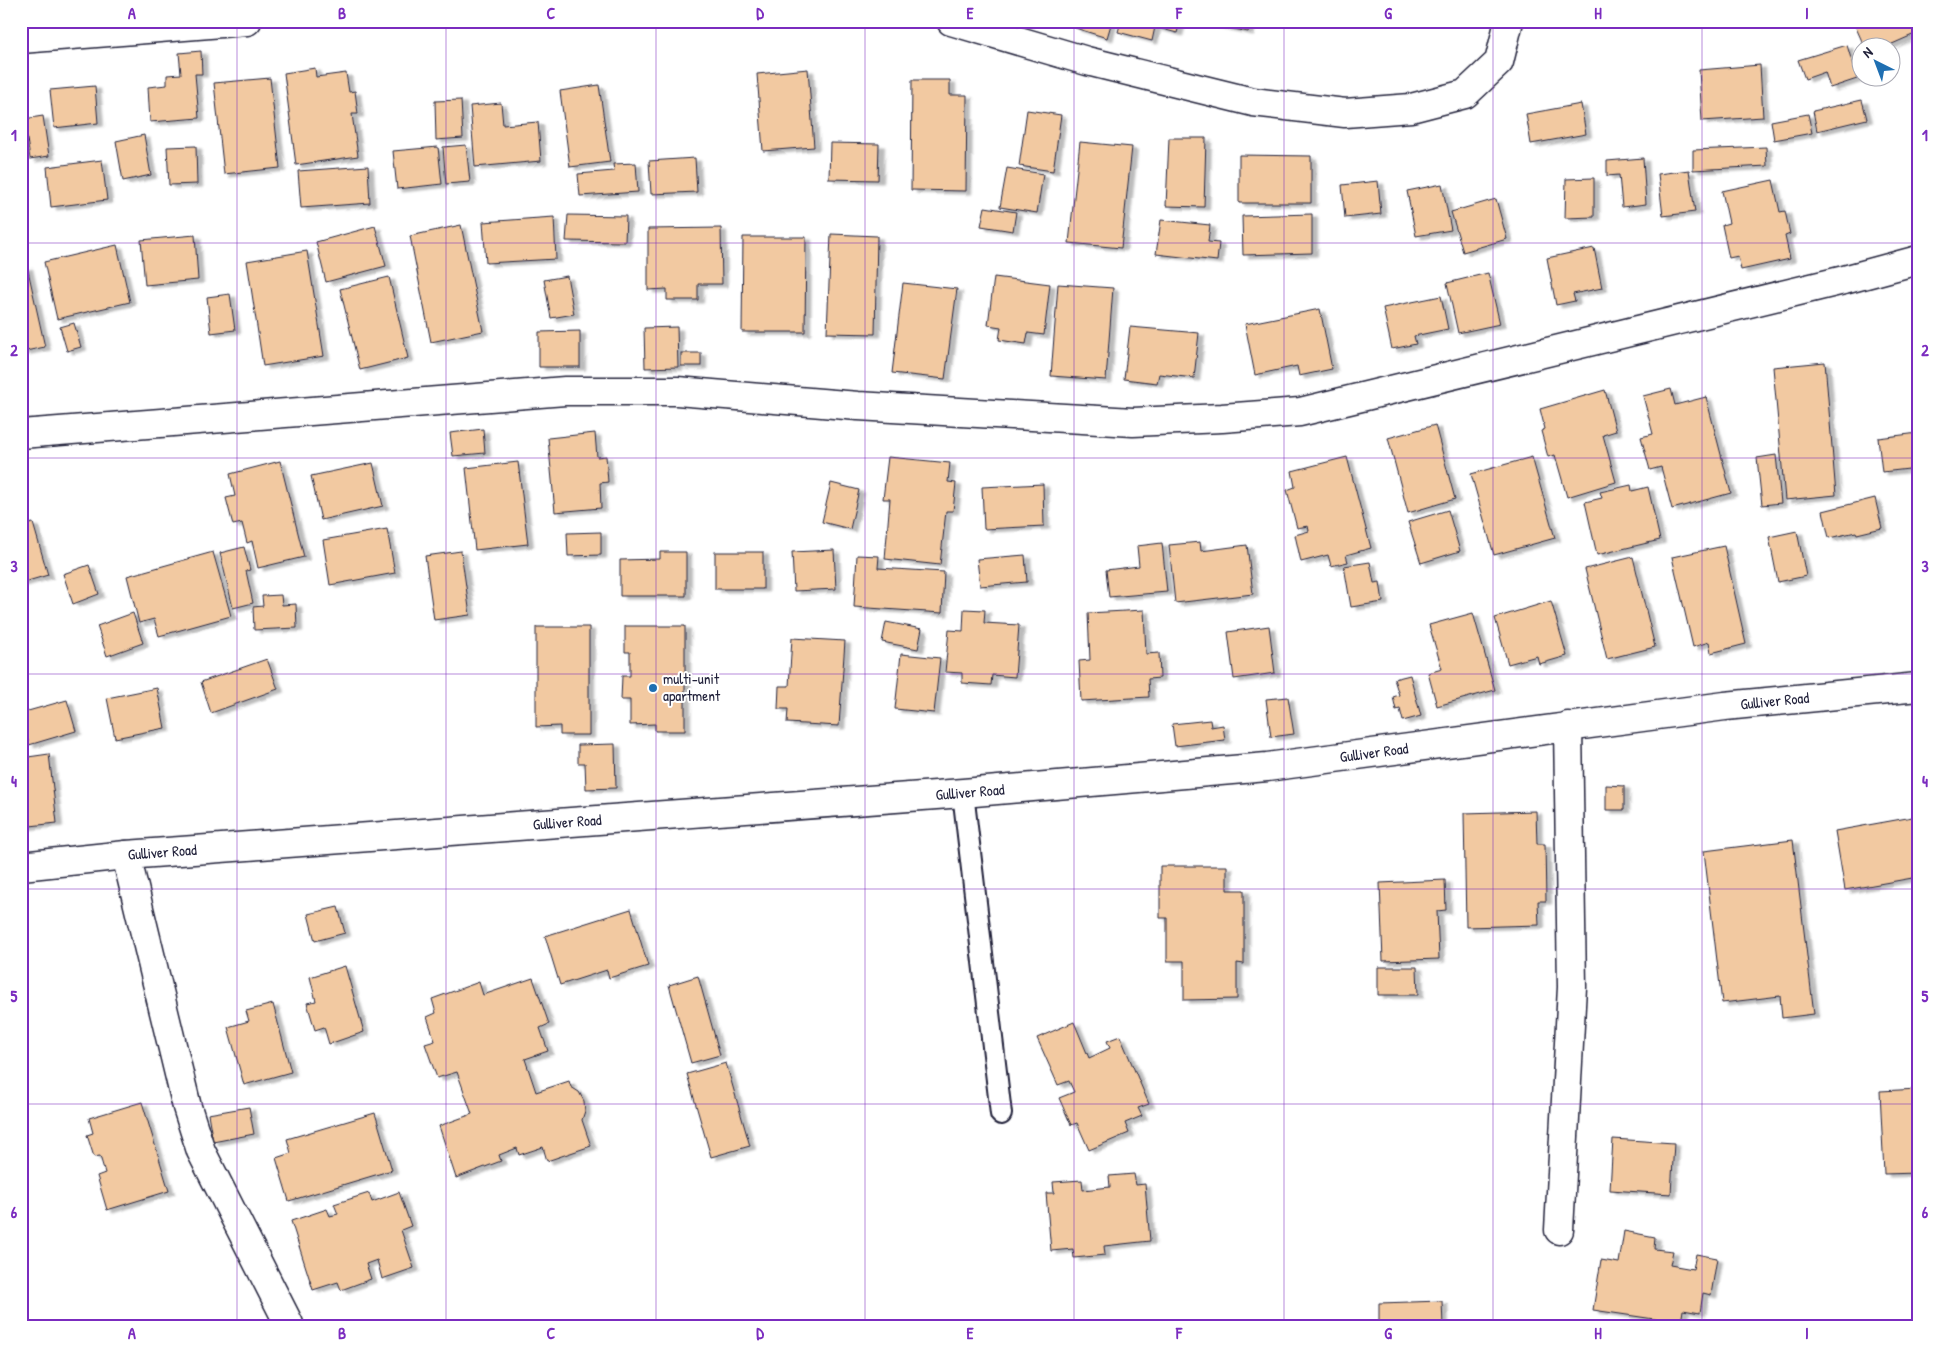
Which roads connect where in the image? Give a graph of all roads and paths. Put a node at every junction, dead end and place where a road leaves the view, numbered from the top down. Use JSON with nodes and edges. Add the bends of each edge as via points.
{"nodes":[{"id":1,"x":247,"y":21,"type":"edge"},
{"id":2,"x":951,"y":21,"type":"edge"},
{"id":3,"x":1509,"y":21,"type":"edge"},
{"id":4,"x":21,"y":39,"type":"edge"},
{"id":5,"x":1918,"y":260,"type":"edge"},
{"id":6,"x":21,"y":434,"type":"edge"},
{"id":7,"x":1918,"y":687,"type":"edge"},
{"id":8,"x":1568,"y":726,"type":"junction"},
{"id":9,"x":963,"y":793,"type":"junction"},
{"id":10,"x":126,"y":855,"type":"junction"},
{"id":11,"x":21,"y":866,"type":"edge"},
{"id":12,"x":1001,"y":1114,"type":"dead end"},
{"id":13,"x":1559,"y":1230,"type":"dead end"},
{"id":14,"x":289,"y":1324,"type":"dead end"}],
"edges":[{"from":1,"to":4,"type":"street"},
{"from":2,"to":3,"type":"street","via":[[1087,61],[1253,102],[1345,113],[1410,108],[1465,94],[1499,62]]},
{"from":5,"to":6,"type":"street","via":[[1300,412],[1133,422],[858,406],[677,391],[565,391]]},
{"from":7,"to":8,"type":"street","name":"Gulliver Road"},
{"from":8,"to":9,"type":"street","name":"Gulliver Road","via":[[1268,767]]},
{"from":8,"to":13,"type":"street","via":[[1572,987]]},
{"from":9,"to":10,"type":"street","name":"Gulliver Road"},
{"from":9,"to":12,"type":"lane"},
{"from":10,"to":11,"type":"street","name":"Gulliver Road"},
{"from":10,"to":14,"type":"street","via":[[187,1107],[201,1151]]}]}
